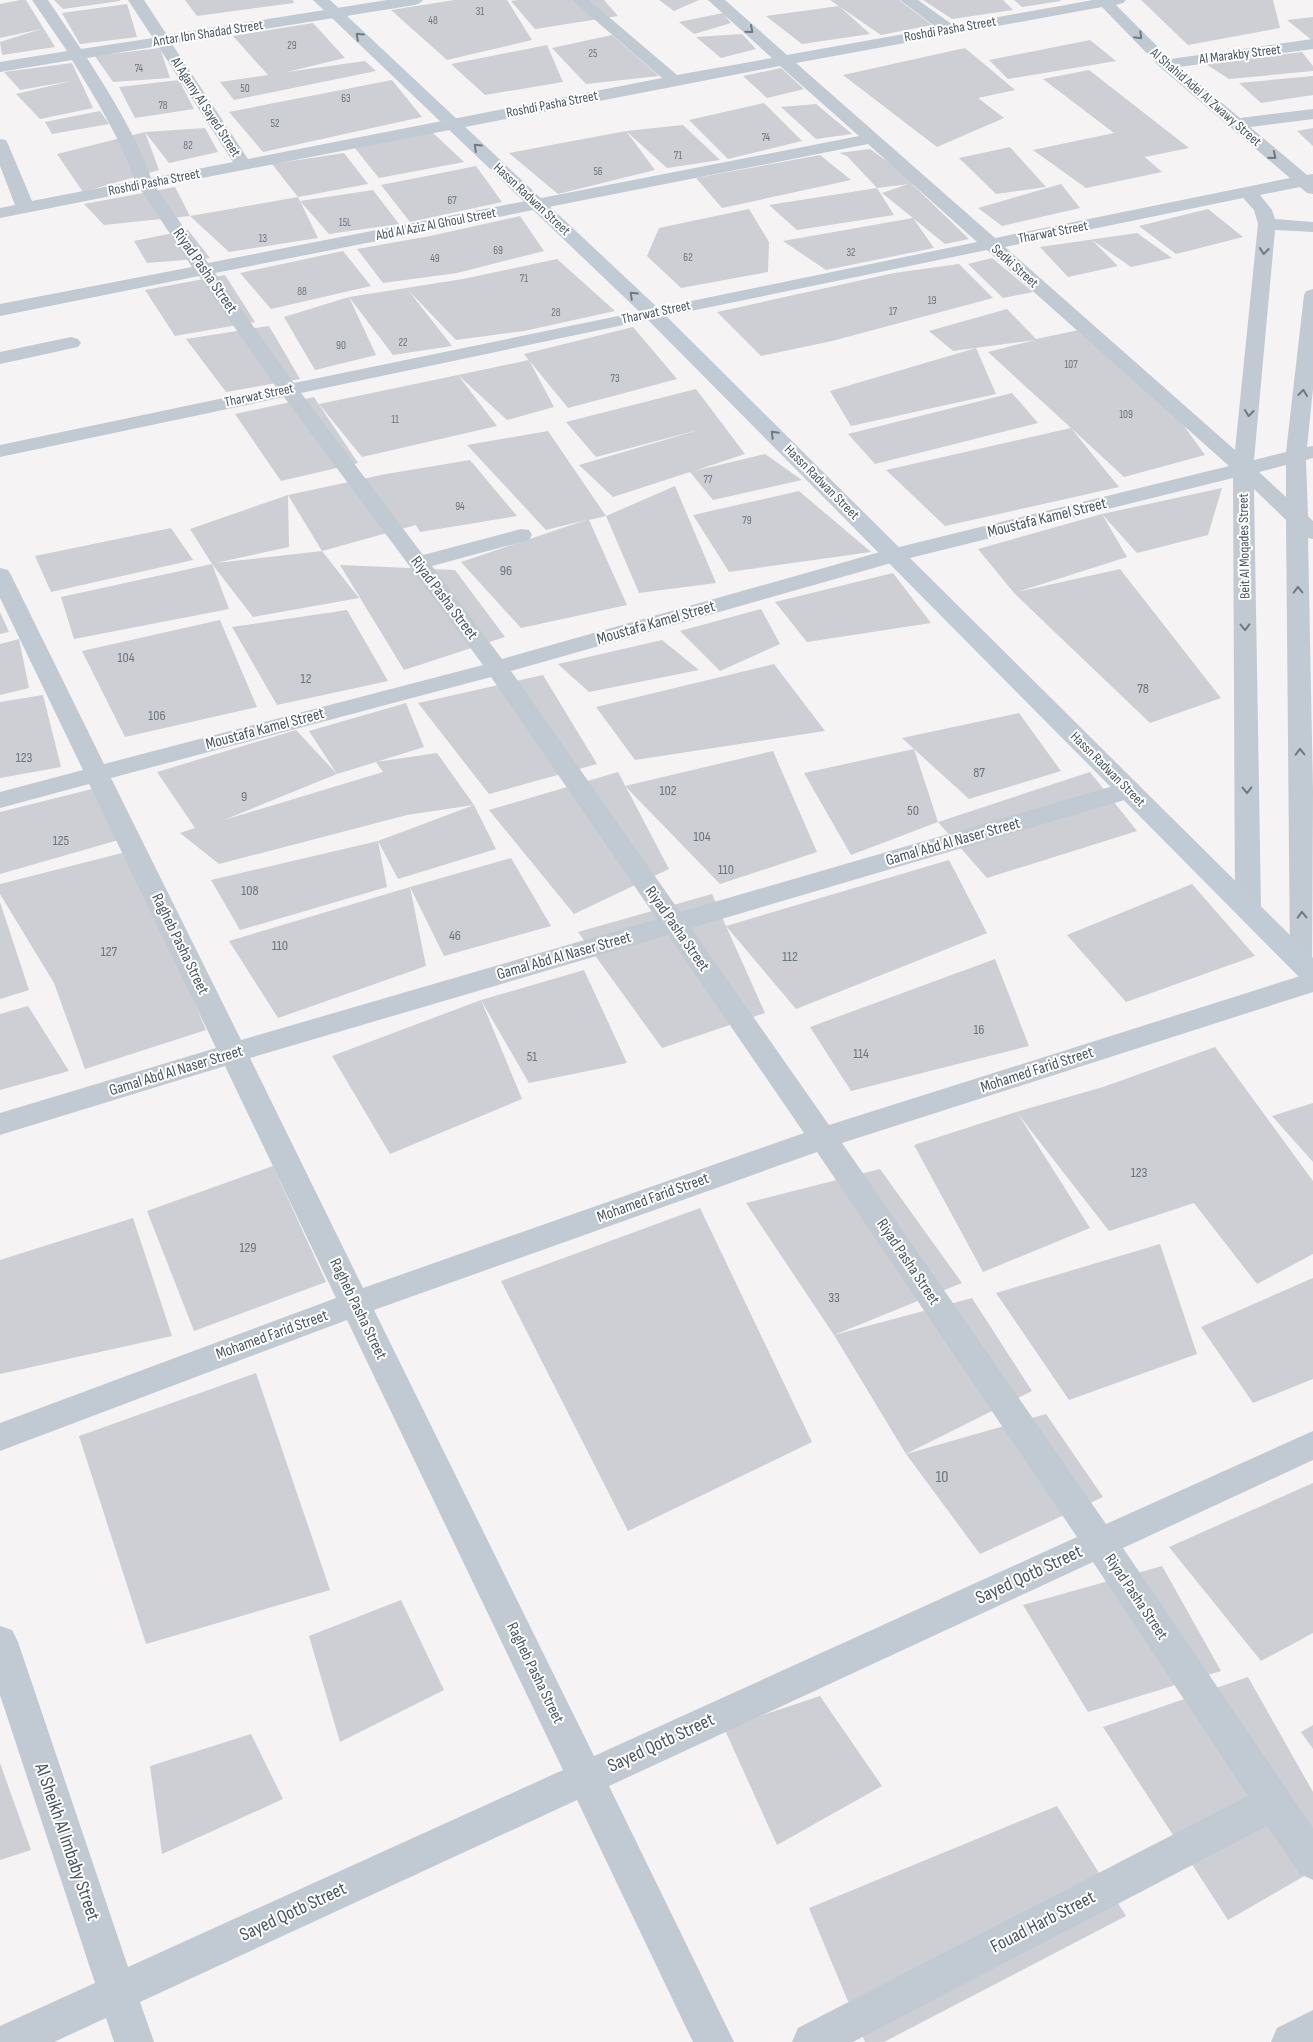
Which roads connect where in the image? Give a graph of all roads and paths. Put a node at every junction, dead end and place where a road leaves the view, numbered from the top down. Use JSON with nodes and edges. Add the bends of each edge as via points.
{"nodes":[{"id":1,"x":40,"y":0,"type":"edge"},
{"id":2,"x":136,"y":0,"type":"edge"},
{"id":3,"x":415,"y":0,"type":"edge"},
{"id":4,"x":580,"y":0,"type":"edge"},
{"id":5,"x":716,"y":0,"type":"edge"},
{"id":6,"x":908,"y":0,"type":"edge"},
{"id":7,"x":1108,"y":0,"type":"edge"},
{"id":8,"x":328,"y":6,"type":"edge"},
{"id":9,"x":948,"y":29,"type":"junction"},
{"id":10,"x":163,"y":40,"type":"junction"},
{"id":11,"x":1313,"y":44,"type":"edge"},
{"id":12,"x":77,"y":54,"type":"junction"},
{"id":13,"x":783,"y":60,"type":"junction"},
{"id":14,"x":1166,"y":64,"type":"junction"},
{"id":15,"x":0,"y":67,"type":"edge"},
{"id":16,"x":674,"y":80,"type":"junction"},
{"id":17,"x":1313,"y":114,"type":"edge"},
{"id":18,"x":452,"y":123,"type":"junction"},
{"id":19,"x":1235,"y":124,"type":"junction"},
{"id":20,"x":872,"y":138,"type":"junction"},
{"id":21,"x":0,"y":144,"type":"edge"},
{"id":22,"x":244,"y":164,"type":"junction"},
{"id":23,"x":1310,"y":183,"type":"edge"},
{"id":24,"x":145,"y":184,"type":"junction"},
{"id":25,"x":1247,"y":192,"type":"junction"},
{"id":26,"x":538,"y":204,"type":"junction"},
{"id":27,"x":25,"y":207,"type":"junction"},
{"id":28,"x":0,"y":213,"type":"edge"},
{"id":29,"x":1267,"y":224,"type":"junction"},
{"id":30,"x":1313,"y":227,"type":"edge"},
{"id":31,"x":991,"y":244,"type":"junction"},
{"id":32,"x":203,"y":270,"type":"junction"},
{"id":33,"x":1313,"y":295,"type":"edge"},
{"id":34,"x":0,"y":310,"type":"edge"},
{"id":35,"x":652,"y":313,"type":"junction"},
{"id":36,"x":71,"y":343,"type":"dead end"},
{"id":37,"x":0,"y":358,"type":"edge"},
{"id":38,"x":288,"y":389,"type":"junction"},
{"id":39,"x":0,"y":451,"type":"edge"},
{"id":40,"x":1305,"y":454,"type":"edge"},
{"id":41,"x":1244,"y":469,"type":"junction"},
{"id":42,"x":1305,"y":526,"type":"edge"},
{"id":43,"x":521,"y":535,"type":"dead end"},
{"id":44,"x":895,"y":555,"type":"junction"},
{"id":45,"x":418,"y":563,"type":"junction"},
{"id":46,"x":0,"y":575,"type":"edge"},
{"id":47,"x":497,"y":668,"type":"junction"},
{"id":48,"x":1306,"y":722,"type":"edge"},
{"id":49,"x":97,"y":774,"type":"junction"},
{"id":50,"x":1129,"y":790,"type":"junction"},
{"id":51,"x":0,"y":800,"type":"edge"},
{"id":52,"x":1248,"y":909,"type":"junction"},
{"id":53,"x":674,"y":924,"type":"junction"},
{"id":54,"x":1310,"y":973,"type":"edge"},
{"id":55,"x":233,"y":1053,"type":"junction"},
{"id":56,"x":0,"y":1124,"type":"edge"},
{"id":57,"x":824,"y":1138,"type":"junction"},
{"id":58,"x":355,"y":1304,"type":"junction"},
{"id":59,"x":0,"y":1436,"type":"edge"},
{"id":60,"x":1313,"y":1445,"type":"edge"},
{"id":61,"x":1100,"y":1542,"type":"junction"},
{"id":62,"x":0,"y":1642,"type":"edge"},
{"id":63,"x":586,"y":1778,"type":"junction"},
{"id":64,"x":1273,"y":1803,"type":"junction"},
{"id":65,"x":1313,"y":1861,"type":"edge"},
{"id":66,"x":118,"y":1992,"type":"junction"},
{"id":67,"x":1313,"y":2030,"type":"edge"},
{"id":68,"x":9,"y":2042,"type":"edge"},
{"id":69,"x":134,"y":2042,"type":"edge"},
{"id":70,"x":714,"y":2042,"type":"edge"},
{"id":71,"x":812,"y":2042,"type":"edge"},
{"id":72,"x":1291,"y":2042,"type":"edge"}],
"edges":[{"from":1,"to":12,"type":"street","name":"Riyad Pasha Street"},
{"from":2,"to":10,"type":"street","name":"Al Agamy Al Sayed Street"},
{"from":3,"to":8,"type":"street","name":"Antar Ibn Shadad Street"},
{"from":4,"to":16,"type":"street"},
{"from":5,"to":13,"type":"street","name":"Sedki Street","one_way":true},
{"from":6,"to":9,"type":"street"},
{"from":7,"to":9,"type":"street","name":"Roshdi Pasha Street"},
{"from":7,"to":14,"type":"street","name":"Al Shahid Adel Al Zwawy Street","one_way":true},
{"from":8,"to":10,"type":"street","name":"Antar Ibn Shadad Street"},
{"from":18,"to":8,"type":"street","name":"Hassn Radwan Street","one_way":true},
{"from":9,"to":13,"type":"street","name":"Roshdi Pasha Street"},
{"from":10,"to":12,"type":"street","name":"Antar Ibn Shadad Street"},
{"from":10,"to":22,"type":"street","name":"Al Agamy Al Sayed Street"},
{"from":11,"to":14,"type":"street","name":"Al Marakby Street"},
{"from":12,"to":15,"type":"street","name":"Antar Ibn Shadad Street"},
{"from":12,"to":24,"type":"street","name":"Riyad Pasha Street","via":[[135,156]]},
{"from":13,"to":16,"type":"street","name":"Roshdi Pasha Street"},
{"from":13,"to":20,"type":"street","name":"Sedki Street"},
{"from":14,"to":19,"type":"street","name":"Al Shahid Adel Al Zwawy Street"},
{"from":16,"to":18,"type":"street","name":"Roshdi Pasha Street"},
{"from":17,"to":19,"type":"street"},
{"from":18,"to":22,"type":"street","name":"Roshdi Pasha Street"},
{"from":26,"to":18,"type":"street","name":"Hassn Radwan Street","one_way":true},
{"from":19,"to":23,"type":"street","name":"Al Shahid Adel Al Zwawy Street","one_way":true},
{"from":20,"to":26,"type":"street","name":"Abd Al Aziz Al Ghoul Street"},
{"from":20,"to":31,"type":"street","name":"Sedki Street"},
{"from":21,"to":27,"type":"street"},
{"from":22,"to":24,"type":"street","name":"Roshdi Pasha Street"},
{"from":23,"to":25,"type":"street","name":"Tharwat Street"},
{"from":24,"to":27,"type":"street","name":"Roshdi Pasha Street"},
{"from":24,"to":32,"type":"street","name":"Riyad Pasha Street"},
{"from":25,"to":29,"type":"street","name":"Beit Al Moqades Street","via":[[1266,215]]},
{"from":25,"to":31,"type":"street","name":"Tharwat Street"},
{"from":26,"to":32,"type":"street","name":"Abd Al Aziz Al Ghoul Street"},
{"from":35,"to":26,"type":"street","name":"Hassn Radwan Street","one_way":true},
{"from":27,"to":28,"type":"street","name":"Roshdi Pasha Street"},
{"from":29,"to":30,"type":"street"},
{"from":29,"to":41,"type":"street","name":"Beit Al Moqades Street","one_way":true},
{"from":31,"to":35,"type":"street","name":"Tharwat Street"},
{"from":31,"to":41,"type":"street","name":"Sedki Street"},
{"from":32,"to":34,"type":"street","name":"Abd Al Aziz Al Ghoul Street"},
{"from":32,"to":38,"type":"street","name":"Riyad Pasha Street"},
{"from":40,"to":33,"type":"street","one_way":true},
{"from":35,"to":38,"type":"street","name":"Tharwat Street"},
{"from":44,"to":35,"type":"street","name":"Hassn Radwan Street","one_way":true},
{"from":36,"to":37,"type":"street"},
{"from":38,"to":39,"type":"street","name":"Tharwat Street"},
{"from":38,"to":45,"type":"street","name":"Riyad Pasha Street"},
{"from":40,"to":41,"type":"street","name":"Moustafa Kamel Street"},
{"from":40,"to":42,"type":"street"},
{"from":41,"to":42,"type":"street","name":"Sedki Street"},
{"from":41,"to":44,"type":"street","name":"Moustafa Kamel Street"},
{"from":41,"to":52,"type":"street","name":"Beit Al Moqades Street","one_way":true},
{"from":48,"to":42,"type":"street","one_way":true},
{"from":43,"to":45,"type":"street"},
{"from":44,"to":47,"type":"street","name":"Moustafa Kamel Street"},
{"from":44,"to":50,"type":"street","name":"Hassn Radwan Street"},
{"from":45,"to":47,"type":"street","name":"Riyad Pasha Street"},
{"from":46,"to":49,"type":"street","name":"Ragheb Pasha Street"},
{"from":47,"to":49,"type":"street","name":"Moustafa Kamel Street"},
{"from":47,"to":53,"type":"street","name":"Riyad Pasha Street"},
{"from":54,"to":48,"type":"street","one_way":true},
{"from":49,"to":51,"type":"street","name":"Moustafa Kamel Street"},
{"from":49,"to":55,"type":"street","name":"Ragheb Pasha Street"},
{"from":50,"to":52,"type":"street","name":"Hassn Radwan Street"},
{"from":50,"to":53,"type":"street","name":"Gamal Abd Al Naser Street"},
{"from":52,"to":54,"type":"street","name":"Hassn Radwan Street"},
{"from":53,"to":55,"type":"street","name":"Gamal Abd Al Naser Street"},
{"from":53,"to":57,"type":"street","name":"Riyad Pasha Street"},
{"from":54,"to":57,"type":"street","name":"Mohamed Farid Street"},
{"from":55,"to":56,"type":"street","name":"Gamal Abd Al Naser Street"},
{"from":55,"to":58,"type":"street","name":"Ragheb Pasha Street"},
{"from":57,"to":58,"type":"street","name":"Mohamed Farid Street"},
{"from":57,"to":61,"type":"street","name":"Riyad Pasha Street"},
{"from":58,"to":59,"type":"street","name":"Mohamed Farid Street"},
{"from":58,"to":63,"type":"street","name":"Ragheb Pasha Street"},
{"from":60,"to":61,"type":"street","name":"Sayed Qotb Street"},
{"from":61,"to":63,"type":"street","name":"Sayed Qotb Street"},
{"from":61,"to":64,"type":"street","name":"Riyad Pasha Street"},
{"from":62,"to":66,"type":"street","name":"Al Sheikh Al Imbaby Street"},
{"from":63,"to":66,"type":"street","name":"Sayed Qotb Street"},
{"from":63,"to":70,"type":"street","name":"Ragheb Pasha Street"},
{"from":64,"to":65,"type":"street","name":"Riyad Pasha Street"},
{"from":64,"to":71,"type":"street","name":"Fouad Harb Street"},
{"from":66,"to":68,"type":"street","name":"Sayed Qotb Street"},
{"from":66,"to":69,"type":"street","name":"Al Sheikh Al Imbaby Street"},
{"from":67,"to":72,"type":"street"}]}
